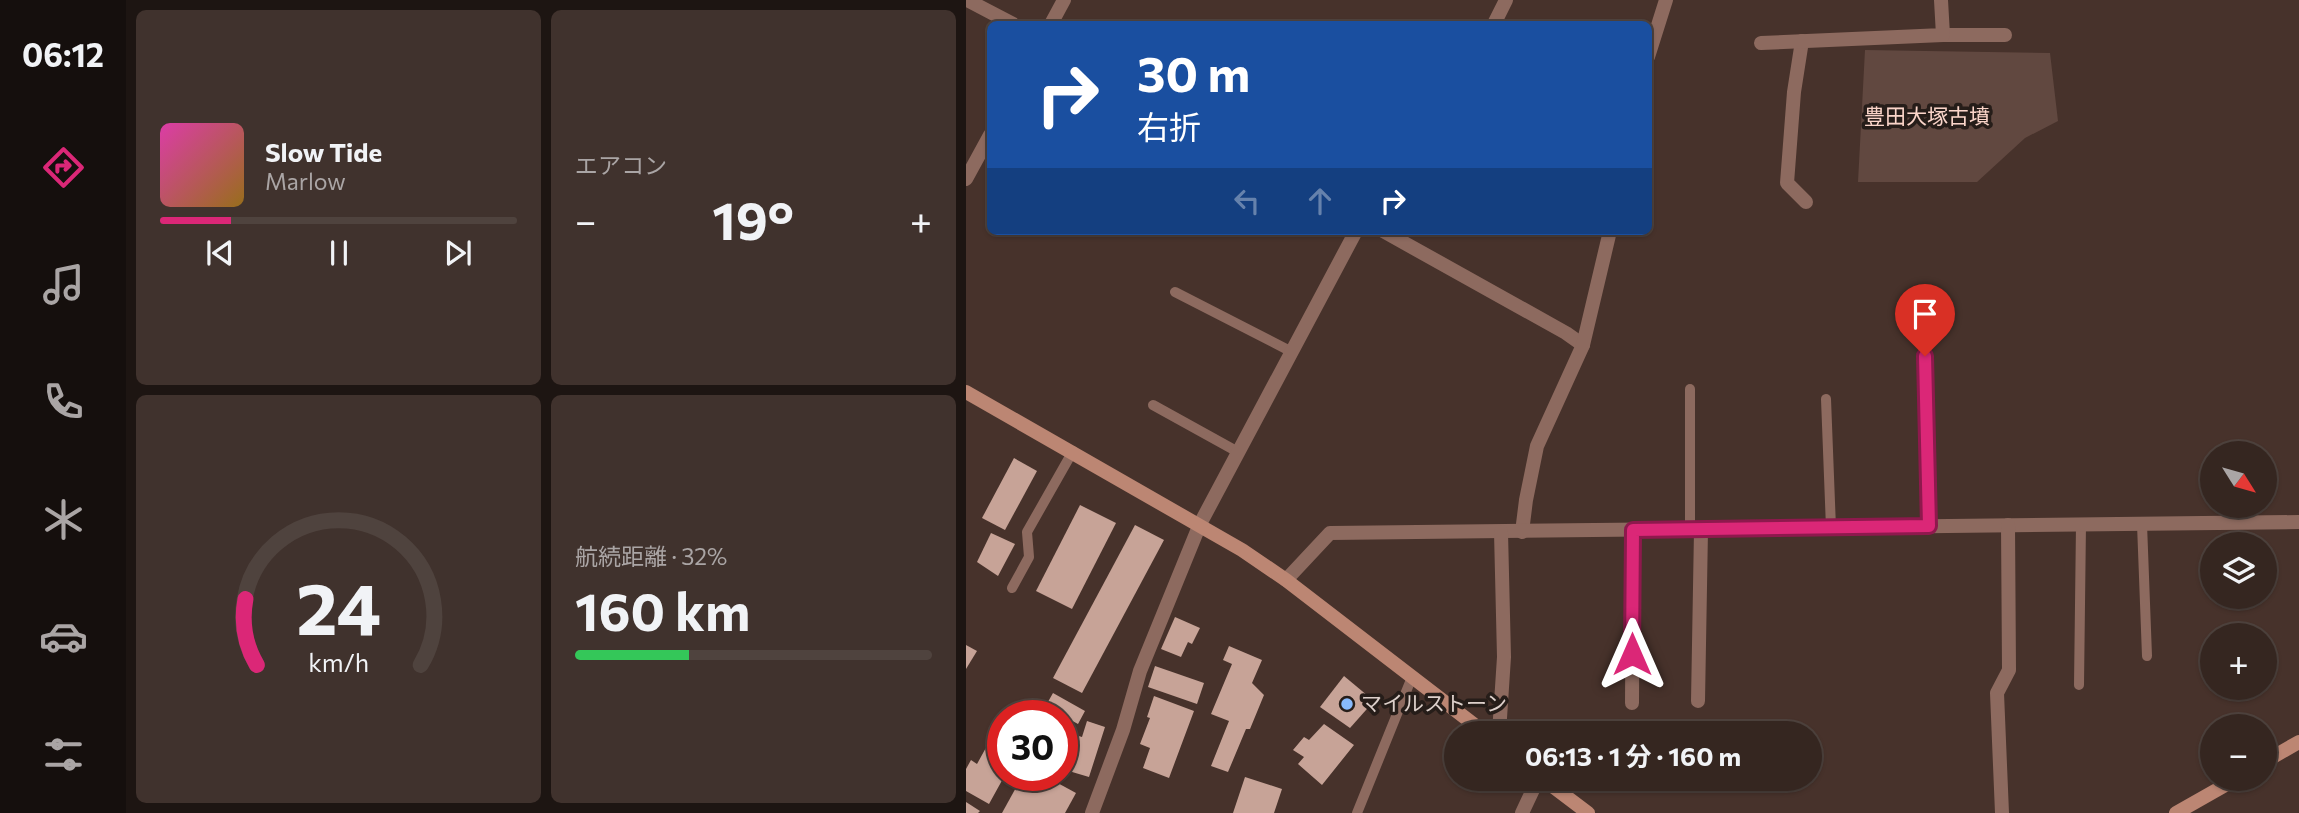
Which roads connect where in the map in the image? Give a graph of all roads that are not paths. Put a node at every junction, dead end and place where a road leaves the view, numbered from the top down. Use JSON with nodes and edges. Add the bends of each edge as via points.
{"nodes":[{"id":1,"x":967,"y":0,"type":"edge"},
{"id":2,"x":1065,"y":0,"type":"edge"},
{"id":3,"x":1506,"y":0,"type":"edge"},
{"id":4,"x":1666,"y":0,"type":"edge"},
{"id":5,"x":1941,"y":0,"type":"edge"},
{"id":6,"x":1007,"y":21,"type":"edge"},
{"id":7,"x":1053,"y":21,"type":"edge"},
{"id":8,"x":1496,"y":21,"type":"edge"},
{"id":9,"x":2006,"y":35,"type":"dead end"},
{"id":10,"x":1943,"y":36,"type":"junction"},
{"id":11,"x":1802,"y":41,"type":"junction"},
{"id":12,"x":1761,"y":43,"type":"dead end"},
{"id":13,"x":1652,"y":44,"type":"edge"},
{"id":14,"x":987,"y":140,"type":"edge"},
{"id":15,"x":966,"y":179,"type":"edge"},
{"id":16,"x":1806,"y":202,"type":"dead end"},
{"id":17,"x":1354,"y":235,"type":"edge"},
{"id":18,"x":1390,"y":235,"type":"edge"},
{"id":19,"x":1609,"y":235,"type":"edge"},
{"id":20,"x":1175,"y":292,"type":"dead end"},
{"id":21,"x":1583,"y":345,"type":"junction"},
{"id":22,"x":1292,"y":352,"type":"junction"},
{"id":23,"x":1925,"y":356,"type":"dead end"},
{"id":24,"x":1690,"y":389,"type":"dead end"},
{"id":25,"x":966,"y":392,"type":"edge"},
{"id":26,"x":1826,"y":399,"type":"dead end"},
{"id":27,"x":1153,"y":405,"type":"dead end"},
{"id":28,"x":1073,"y":451,"type":"junction"},
{"id":29,"x":1238,"y":452,"type":"junction"},
{"id":30,"x":2299,"y":522,"type":"edge"},
{"id":31,"x":1200,"y":524,"type":"junction"},
{"id":32,"x":2081,"y":524,"type":"junction"},
{"id":33,"x":2143,"y":524,"type":"junction"},
{"id":34,"x":1929,"y":526,"type":"junction"},
{"id":35,"x":2008,"y":526,"type":"junction"},
{"id":36,"x":1831,"y":528,"type":"junction"},
{"id":37,"x":1633,"y":530,"type":"junction"},
{"id":38,"x":1695,"y":530,"type":"junction"},
{"id":39,"x":1501,"y":532,"type":"junction"},
{"id":40,"x":1522,"y":532,"type":"junction"},
{"id":41,"x":1286,"y":580,"type":"junction"},
{"id":42,"x":1012,"y":588,"type":"dead end"},
{"id":43,"x":2147,"y":656,"type":"dead end"},
{"id":44,"x":1412,"y":677,"type":"junction"},
{"id":45,"x":2079,"y":685,"type":"dead end"},
{"id":46,"x":1698,"y":701,"type":"dead end"},
{"id":47,"x":1632,"y":704,"type":"dead end"},
{"id":48,"x":1469,"y":721,"type":"edge"},
{"id":49,"x":1500,"y":721,"type":"edge"},
{"id":50,"x":2299,"y":743,"type":"edge"},
{"id":51,"x":2277,"y":755,"type":"edge"},
{"id":52,"x":1534,"y":791,"type":"edge"},
{"id":53,"x":1558,"y":791,"type":"edge"},
{"id":54,"x":2215,"y":791,"type":"edge"},
{"id":55,"x":1092,"y":813,"type":"edge"},
{"id":56,"x":1357,"y":813,"type":"edge"},
{"id":57,"x":1522,"y":813,"type":"edge"},
{"id":58,"x":1588,"y":813,"type":"edge"},
{"id":59,"x":2002,"y":813,"type":"edge"},
{"id":60,"x":2176,"y":813,"type":"edge"}],
"edges":[{"from":1,"to":6,"type":"street"},
{"from":2,"to":7,"type":"street"},
{"from":3,"to":8,"type":"street"},
{"from":4,"to":13,"type":"street"},
{"from":5,"to":10,"type":"street"},
{"from":9,"to":10,"type":"street"},
{"from":10,"to":11,"type":"street"},
{"from":11,"to":12,"type":"street"},
{"from":11,"to":16,"type":"street","via":[[1787,183]]},
{"from":14,"to":15,"type":"street"},
{"from":17,"to":22,"type":"street"},
{"from":18,"to":21,"type":"street"},
{"from":19,"to":21,"type":"street"},
{"from":20,"to":22,"type":"lane"},
{"from":21,"to":40,"type":"street","via":[[1537,446]]},
{"from":22,"to":29,"type":"street"},
{"from":23,"to":34,"type":"lane"},
{"from":24,"to":38,"type":"lane"},
{"from":25,"to":28,"type":"street"},
{"from":26,"to":36,"type":"lane"},
{"from":27,"to":29,"type":"lane"},
{"from":28,"to":31,"type":"street"},
{"from":28,"to":42,"type":"lane","via":[[1027,533],[1029,557]]},
{"from":29,"to":31,"type":"street"},
{"from":30,"to":33,"type":"street"},
{"from":31,"to":41,"type":"street"},
{"from":31,"to":55,"type":"street","via":[[1140,671]]},
{"from":32,"to":33,"type":"street"},
{"from":32,"to":35,"type":"street"},
{"from":32,"to":45,"type":"lane"},
{"from":33,"to":43,"type":"lane"},
{"from":34,"to":35,"type":"street"},
{"from":34,"to":36,"type":"street"},
{"from":35,"to":59,"type":"street","via":[[2009,670],[1997,693]]},
{"from":36,"to":38,"type":"street"},
{"from":37,"to":38,"type":"street"},
{"from":37,"to":40,"type":"street"},
{"from":37,"to":47,"type":"street"},
{"from":38,"to":46,"type":"street"},
{"from":39,"to":40,"type":"street"},
{"from":39,"to":41,"type":"street","via":[[1331,533]]},
{"from":39,"to":49,"type":"street","via":[[1504,657]]},
{"from":41,"to":44,"type":"street"},
{"from":44,"to":48,"type":"street"},
{"from":44,"to":56,"type":"lane"},
{"from":50,"to":51,"type":"street"},
{"from":52,"to":57,"type":"street"},
{"from":53,"to":58,"type":"street"},
{"from":54,"to":60,"type":"street"}]}
